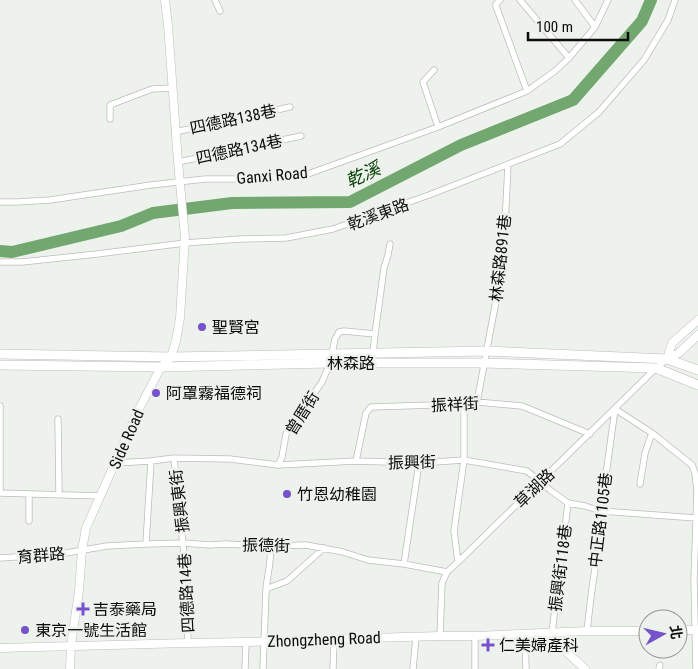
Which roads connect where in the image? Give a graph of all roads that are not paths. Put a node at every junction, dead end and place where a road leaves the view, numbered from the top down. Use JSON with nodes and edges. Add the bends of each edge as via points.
{"nodes":[{"id":1,"x":165,"y":0,"type":"edge"},
{"id":2,"x":215,"y":0,"type":"edge"},
{"id":3,"x":500,"y":0,"type":"edge"},
{"id":4,"x":520,"y":0,"type":"edge"},
{"id":5,"x":575,"y":0,"type":"edge"},
{"id":6,"x":608,"y":0,"type":"edge"},
{"id":7,"x":675,"y":0,"type":"edge"},
{"id":8,"x":220,"y":11,"type":"dead end"},
{"id":9,"x":595,"y":27,"type":"junction"},
{"id":10,"x":568,"y":58,"type":"junction"},
{"id":11,"x":434,"y":70,"type":"dead end"},
{"id":12,"x":173,"y":88,"type":"junction"},
{"id":13,"x":527,"y":91,"type":"junction"},
{"id":14,"x":290,"y":106,"type":"dead end"},
{"id":15,"x":110,"y":119,"type":"dead end"},
{"id":16,"x":438,"y":127,"type":"junction"},
{"id":17,"x":175,"y":132,"type":"junction"},
{"id":18,"x":301,"y":136,"type":"dead end"},
{"id":19,"x":178,"y":162,"type":"junction"},
{"id":20,"x":508,"y":165,"type":"junction"},
{"id":21,"x":180,"y":182,"type":"junction"},
{"id":22,"x":0,"y":202,"type":"edge"},
{"id":23,"x":185,"y":240,"type":"junction"},
{"id":24,"x":390,"y":244,"type":"dead end"},
{"id":25,"x":0,"y":262,"type":"edge"},
{"id":26,"x":698,"y":320,"type":"edge"},
{"id":27,"x":375,"y":334,"type":"junction"},
{"id":28,"x":698,"y":335,"type":"edge"},
{"id":29,"x":486,"y":351,"type":"junction"},
{"id":30,"x":373,"y":353,"type":"junction"},
{"id":31,"x":0,"y":354,"type":"edge"},
{"id":32,"x":171,"y":357,"type":"junction"},
{"id":33,"x":331,"y":359,"type":"junction"},
{"id":34,"x":667,"y":359,"type":"junction"},
{"id":35,"x":483,"y":363,"type":"junction"},
{"id":36,"x":0,"y":365,"type":"edge"},
{"id":37,"x":160,"y":368,"type":"junction"},
{"id":38,"x":656,"y":368,"type":"junction"},
{"id":39,"x":698,"y":370,"type":"edge"},
{"id":40,"x":698,"y":385,"type":"edge"},
{"id":41,"x":476,"y":402,"type":"junction"},
{"id":42,"x":464,"y":404,"type":"junction"},
{"id":43,"x":0,"y":406,"type":"edge"},
{"id":44,"x":615,"y":409,"type":"junction"},
{"id":45,"x":58,"y":419,"type":"dead end"},
{"id":46,"x":652,"y":433,"type":"junction"},
{"id":47,"x":590,"y":434,"type":"junction"},
{"id":48,"x":174,"y":458,"type":"junction"},
{"id":49,"x":464,"y":460,"type":"junction"},
{"id":50,"x":152,"y":461,"type":"junction"},
{"id":51,"x":356,"y":461,"type":"junction"},
{"id":52,"x":115,"y":463,"type":"junction"},
{"id":53,"x":419,"y":463,"type":"junction"},
{"id":54,"x":278,"y":465,"type":"junction"},
{"id":55,"x":541,"y":482,"type":"junction"},
{"id":56,"x":640,"y":484,"type":"dead end"},
{"id":57,"x":698,"y":491,"type":"edge"},
{"id":58,"x":0,"y":493,"type":"edge"},
{"id":59,"x":29,"y":494,"type":"junction"},
{"id":60,"x":59,"y":494,"type":"junction"},
{"id":61,"x":101,"y":496,"type":"junction"},
{"id":62,"x":568,"y":503,"type":"junction"},
{"id":63,"x":601,"y":511,"type":"junction"},
{"id":64,"x":696,"y":518,"type":"junction"},
{"id":65,"x":29,"y":521,"type":"dead end"},
{"id":66,"x":184,"y":543,"type":"junction"},
{"id":67,"x":146,"y":544,"type":"junction"},
{"id":68,"x":270,"y":546,"type":"junction"},
{"id":69,"x":324,"y":548,"type":"junction"},
{"id":70,"x":82,"y":550,"type":"junction"},
{"id":71,"x":697,"y":556,"type":"edge"},
{"id":72,"x":0,"y":558,"type":"edge"},
{"id":73,"x":458,"y":562,"type":"junction"},
{"id":74,"x":404,"y":564,"type":"junction"},
{"id":75,"x":447,"y":572,"type":"junction"},
{"id":76,"x":266,"y":589,"type":"junction"},
{"id":77,"x":696,"y":630,"type":"edge"},
{"id":78,"x":638,"y":631,"type":"edge"},
{"id":79,"x":587,"y":632,"type":"junction"},
{"id":80,"x":549,"y":633,"type":"junction"},
{"id":81,"x":525,"y":634,"type":"junction"},
{"id":82,"x":440,"y":636,"type":"junction"},
{"id":83,"x":475,"y":636,"type":"junction"},
{"id":84,"x":416,"y":637,"type":"junction"},
{"id":85,"x":334,"y":639,"type":"junction"},
{"id":86,"x":264,"y":641,"type":"junction"},
{"id":87,"x":188,"y":642,"type":"junction"},
{"id":88,"x":246,"y":642,"type":"junction"},
{"id":89,"x":72,"y":645,"type":"junction"},
{"id":90,"x":0,"y":648,"type":"edge"},
{"id":91,"x":583,"y":668,"type":"edge"},
{"id":92,"x":70,"y":669,"type":"edge"},
{"id":93,"x":245,"y":669,"type":"edge"},
{"id":94,"x":262,"y":669,"type":"edge"},
{"id":95,"x":333,"y":669,"type":"edge"},
{"id":96,"x":413,"y":669,"type":"edge"},
{"id":97,"x":475,"y":669,"type":"edge"},
{"id":98,"x":526,"y":669,"type":"edge"},
{"id":99,"x":696,"y":669,"type":"edge"}],
"edges":[{"from":1,"to":12,"type":"street"},
{"from":2,"to":8,"type":"street"},
{"from":3,"to":13,"type":"street","via":[[496,6]]},
{"from":4,"to":10,"type":"street"},
{"from":5,"to":9,"type":"street"},
{"from":6,"to":9,"type":"street","name":"Ganxi Road"},
{"from":7,"to":20,"type":"street","name":"乾溪東路","via":[[668,20],[644,60],[599,112],[560,144]]},
{"from":9,"to":10,"type":"street","name":"Ganxi Road"},
{"from":10,"to":13,"type":"street","name":"Ganxi Road"},
{"from":11,"to":16,"type":"street","via":[[423,82]]},
{"from":12,"to":15,"type":"street","via":[[152,89],[110,104]]},
{"from":12,"to":17,"type":"street"},
{"from":13,"to":16,"type":"street","name":"Ganxi Road"},
{"from":14,"to":17,"type":"street","name":"四德路138巷"},
{"from":16,"to":21,"type":"street","name":"Ganxi Road","via":[[308,174]]},
{"from":17,"to":19,"type":"street"},
{"from":18,"to":19,"type":"street","name":"四德路134巷"},
{"from":19,"to":21,"type":"street"},
{"from":20,"to":23,"type":"street","name":"乾溪東路","via":[[333,230],[286,238]]},
{"from":20,"to":29,"type":"street","name":"林森路891巷","via":[[504,234]]},
{"from":21,"to":22,"type":"street","name":"Ganxi Road","via":[[50,200]]},
{"from":21,"to":23,"type":"street"},
{"from":23,"to":25,"type":"street","name":"乾溪東路","via":[[50,259]]},
{"from":23,"to":32,"type":"street","via":[[180,318]]},
{"from":24,"to":27,"type":"street"},
{"from":26,"to":34,"type":"street","via":[[672,343]]},
{"from":27,"to":30,"type":"street"},
{"from":27,"to":33,"type":"street","name":"曾厝街","via":[[340,332],[335,339]]},
{"from":28,"to":34,"type":"street","via":[[679,353]]},
{"from":29,"to":30,"type":"main road","name":"林森路"},
{"from":29,"to":34,"type":"main road","name":"林森路"},
{"from":29,"to":35,"type":"street","name":"林森路891巷"},
{"from":30,"to":33,"type":"main road","name":"林森路"},
{"from":31,"to":32,"type":"main road","name":"林森路"},
{"from":32,"to":33,"type":"main road","name":"林森路"},
{"from":32,"to":37,"type":"street","name":"Side Road"},
{"from":33,"to":35,"type":"main road","name":"林森路"},
{"from":33,"to":37,"type":"main road","name":"林森路"},
{"from":33,"to":54,"type":"street","name":"曾厝街","via":[[322,382],[286,434]]},
{"from":34,"to":38,"type":"street","name":"草湖路"},
{"from":34,"to":39,"type":"main road","name":"林森路"},
{"from":35,"to":38,"type":"main road","name":"林森路"},
{"from":35,"to":41,"type":"street","name":"林森路891巷"},
{"from":36,"to":37,"type":"main road","name":"林森路"},
{"from":37,"to":52,"type":"street","name":"Side Road"},
{"from":38,"to":40,"type":"main road","name":"林森路"},
{"from":38,"to":44,"type":"street","name":"草湖路"},
{"from":41,"to":42,"type":"street","name":"振祥街"},
{"from":41,"to":47,"type":"street","name":"振祥街","via":[[522,406]]},
{"from":42,"to":49,"type":"street"},
{"from":42,"to":51,"type":"street","name":"振祥街","via":[[371,408],[366,413]]},
{"from":43,"to":58,"type":"street"},
{"from":44,"to":46,"type":"street"},
{"from":44,"to":47,"type":"street","name":"草湖路"},
{"from":44,"to":63,"type":"street","name":"中正路1105巷"},
{"from":45,"to":60,"type":"street"},
{"from":46,"to":56,"type":"street","via":[[644,453]]},
{"from":46,"to":57,"type":"street","via":[[692,465]]},
{"from":47,"to":55,"type":"street","name":"草湖路"},
{"from":48,"to":50,"type":"street","name":"振興街"},
{"from":48,"to":54,"type":"street","name":"振興街","via":[[230,459]]},
{"from":48,"to":66,"type":"street","name":"振興東街"},
{"from":49,"to":53,"type":"street","name":"振興街"},
{"from":49,"to":55,"type":"street","name":"振興街","via":[[528,471]]},
{"from":49,"to":73,"type":"street","via":[[454,531]]},
{"from":50,"to":52,"type":"street","name":"振興街"},
{"from":50,"to":67,"type":"street"},
{"from":51,"to":53,"type":"street","name":"振興街"},
{"from":51,"to":54,"type":"street","name":"振興街"},
{"from":52,"to":61,"type":"street","name":"Side Road"},
{"from":53,"to":74,"type":"street"},
{"from":55,"to":62,"type":"street","name":"振興街"},
{"from":55,"to":73,"type":"street","name":"草湖路"},
{"from":57,"to":64,"type":"street"},
{"from":58,"to":59,"type":"street"},
{"from":59,"to":60,"type":"street"},
{"from":59,"to":65,"type":"street"},
{"from":60,"to":61,"type":"street"},
{"from":61,"to":70,"type":"street","name":"Side Road","via":[[86,528]]},
{"from":62,"to":63,"type":"street","name":"振興街"},
{"from":62,"to":80,"type":"street","name":"振興街118巷"},
{"from":63,"to":64,"type":"street","name":"振興街"},
{"from":63,"to":79,"type":"street","name":"中正路1105巷"},
{"from":64,"to":71,"type":"street"},
{"from":66,"to":67,"type":"street","name":"振德街"},
{"from":66,"to":68,"type":"street","name":"振德街"},
{"from":66,"to":87,"type":"street","name":"四德路14巷"},
{"from":67,"to":70,"type":"street","name":"振德街"},
{"from":68,"to":69,"type":"street","name":"振德街"},
{"from":68,"to":76,"type":"street"},
{"from":69,"to":74,"type":"street","name":"振德街","via":[[368,560]]},
{"from":69,"to":76,"type":"street","via":[[287,581]]},
{"from":70,"to":72,"type":"street","name":"育群路"},
{"from":70,"to":89,"type":"street","name":"Side Road"},
{"from":71,"to":77,"type":"street","via":[[694,580]]},
{"from":73,"to":75,"type":"street","name":"草湖路"},
{"from":74,"to":75,"type":"street","name":"振德街"},
{"from":75,"to":82,"type":"street","via":[[442,583]]},
{"from":76,"to":86,"type":"street"},
{"from":77,"to":99,"type":"street"},
{"from":78,"to":79,"type":"street","name":"Zhongzheng Road"},
{"from":79,"to":80,"type":"street","name":"Zhongzheng Road"},
{"from":80,"to":81,"type":"street","name":"Zhongzheng Road"},
{"from":80,"to":91,"type":"street"},
{"from":81,"to":83,"type":"street","name":"Zhongzheng Road"},
{"from":81,"to":98,"type":"street"},
{"from":82,"to":83,"type":"street","name":"Zhongzheng Road"},
{"from":82,"to":84,"type":"street","name":"Zhongzheng Road"},
{"from":83,"to":97,"type":"street"},
{"from":84,"to":85,"type":"street","name":"Zhongzheng Road"},
{"from":84,"to":96,"type":"street"},
{"from":85,"to":86,"type":"street","name":"Zhongzheng Road"},
{"from":85,"to":95,"type":"street"},
{"from":86,"to":88,"type":"street","name":"Zhongzheng Road"},
{"from":86,"to":94,"type":"street"},
{"from":87,"to":88,"type":"street","name":"Zhongzheng Road"},
{"from":87,"to":89,"type":"street","name":"Zhongzheng Road"},
{"from":88,"to":93,"type":"street"},
{"from":89,"to":90,"type":"street","name":"Zhongzheng Road"},
{"from":89,"to":92,"type":"street","name":"Side Road"}]}
